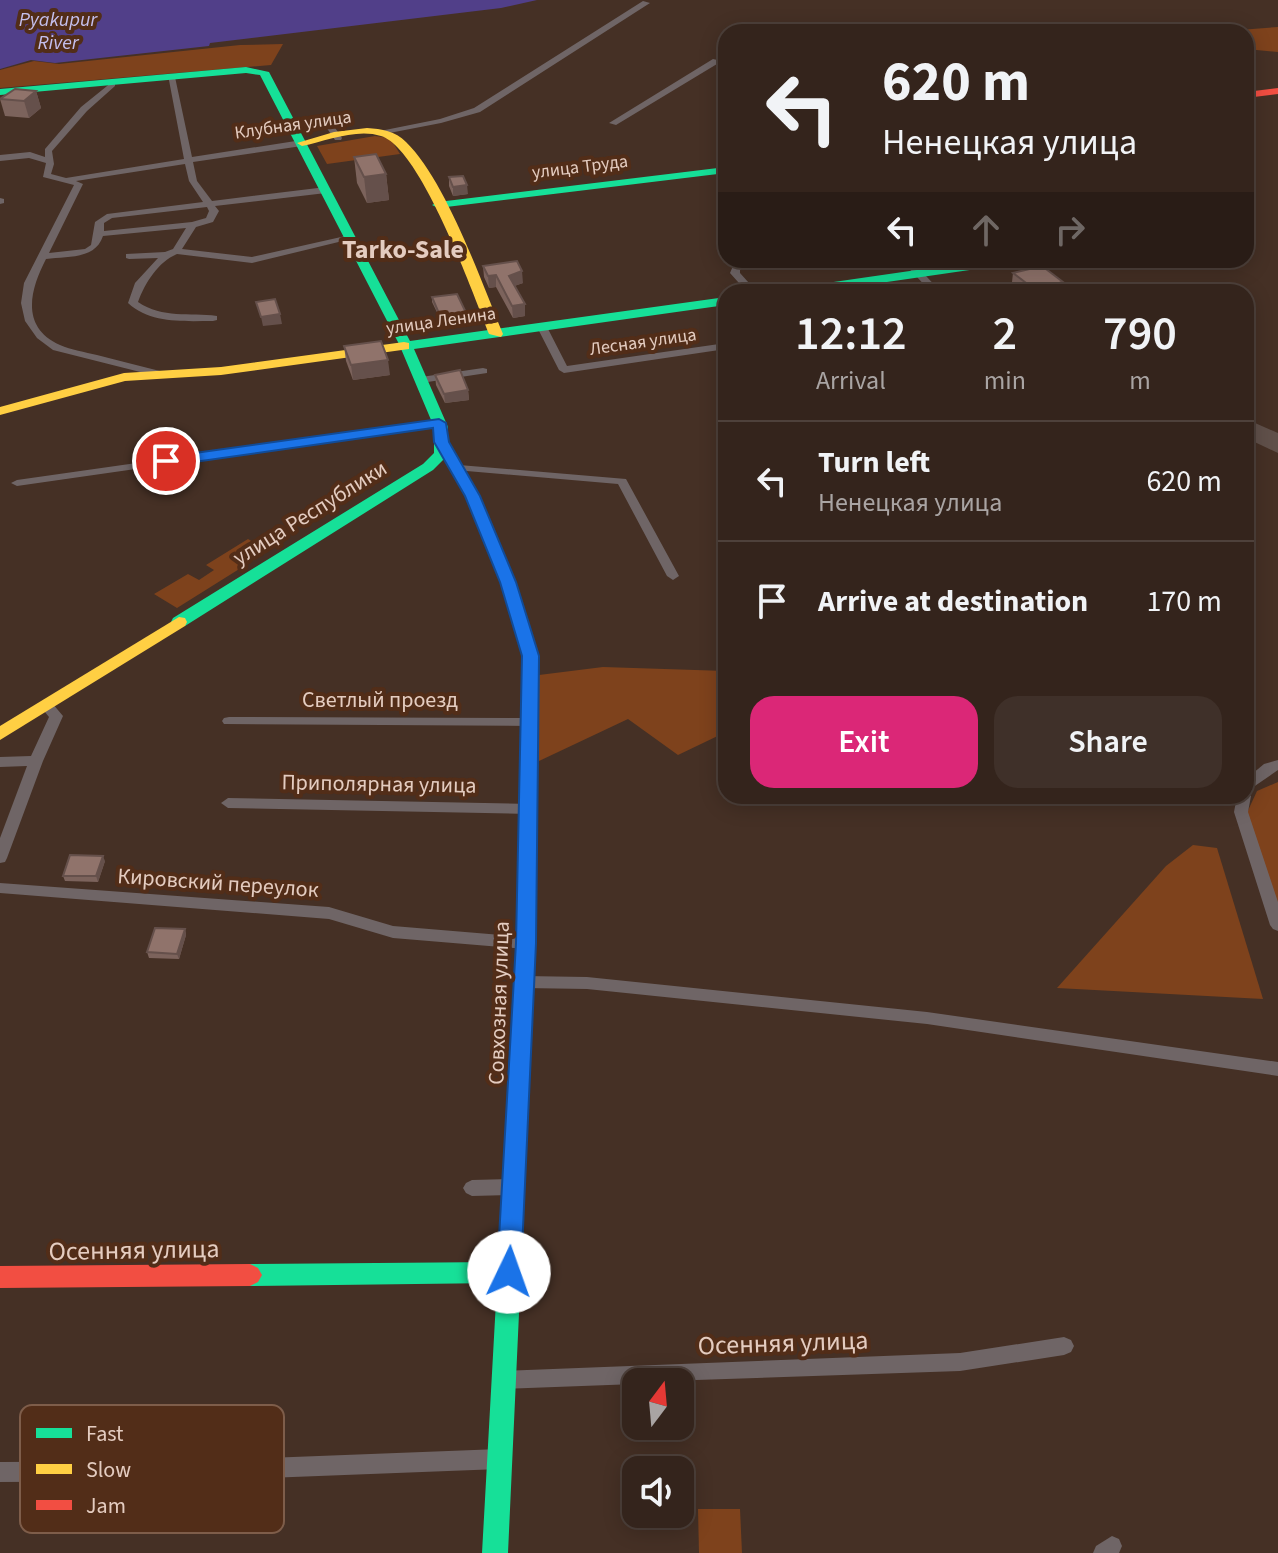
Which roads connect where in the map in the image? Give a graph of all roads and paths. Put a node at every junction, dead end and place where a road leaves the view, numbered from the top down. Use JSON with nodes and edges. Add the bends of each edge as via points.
{"nodes":[{"id":1,"x":646,"y":3,"type":"dead end"},
{"id":2,"x":718,"y":62,"type":"edge"},
{"id":3,"x":171,"y":77,"type":"junction"},
{"id":4,"x":112,"y":84,"type":"junction"},
{"id":5,"x":1278,"y":91,"type":"edge"},
{"id":6,"x":0,"y":92,"type":"edge"},
{"id":7,"x":1254,"y":94,"type":"edge"},
{"id":8,"x":613,"y":123,"type":"dead end"},
{"id":9,"x":293,"y":125,"type":"junction"},
{"id":10,"x":400,"y":135,"type":"junction"},
{"id":11,"x":338,"y":138,"type":"junction"},
{"id":12,"x":302,"y":143,"type":"junction"},
{"id":13,"x":48,"y":156,"type":"junction"},
{"id":14,"x":0,"y":158,"type":"edge"},
{"id":15,"x":189,"y":160,"type":"junction"},
{"id":16,"x":718,"y":171,"type":"edge"},
{"id":17,"x":68,"y":179,"type":"junction"},
{"id":18,"x":326,"y":190,"type":"junction"},
{"id":19,"x":207,"y":204,"type":"junction"},
{"id":20,"x":438,"y":205,"type":"junction"},
{"id":21,"x":193,"y":225,"type":"junction"},
{"id":22,"x":99,"y":234,"type":"junction"},
{"id":23,"x":350,"y":238,"type":"junction"},
{"id":24,"x":171,"y":253,"type":"junction"},
{"id":25,"x":129,"y":256,"type":"dead end"},
{"id":26,"x":42,"y":257,"type":"junction"},
{"id":27,"x":907,"y":268,"type":"edge"},
{"id":28,"x":913,"y":268,"type":"edge"},
{"id":29,"x":830,"y":284,"type":"edge"},
{"id":30,"x":928,"y":284,"type":"edge"},
{"id":31,"x":718,"y":302,"type":"edge"},
{"id":32,"x":213,"y":318,"type":"dead end"},
{"id":33,"x":542,"y":327,"type":"junction"},
{"id":34,"x":496,"y":334,"type":"junction"},
{"id":35,"x":406,"y":346,"type":"junction"},
{"id":36,"x":718,"y":347,"type":"edge"},
{"id":37,"x":483,"y":371,"type":"dead end"},
{"id":38,"x":115,"y":373,"type":"junction"},
{"id":39,"x":421,"y":380,"type":"junction"},
{"id":40,"x":0,"y":411,"type":"edge"},
{"id":41,"x":439,"y":423,"type":"junction"},
{"id":42,"x":441,"y":442,"type":"junction"},
{"id":43,"x":462,"y":473,"type":"junction"},
{"id":44,"x":418,"y":474,"type":"junction"},
{"id":45,"x":17,"y":483,"type":"dead end"},
{"id":46,"x":673,"y":576,"type":"dead end"},
{"id":47,"x":47,"y":706,"type":"junction"},
{"id":48,"x":229,"y":721,"type":"dead end"},
{"id":49,"x":530,"y":722,"type":"junction"},
{"id":50,"x":0,"y":734,"type":"edge"},
{"id":51,"x":36,"y":761,"type":"junction"},
{"id":52,"x":0,"y":762,"type":"edge"},
{"id":53,"x":1278,"y":765,"type":"edge"},
{"id":54,"x":1254,"y":780,"type":"edge"},
{"id":55,"x":228,"y":803,"type":"dead end"},
{"id":56,"x":1242,"y":804,"type":"edge"},
{"id":57,"x":529,"y":809,"type":"junction"},
{"id":58,"x":0,"y":858,"type":"edge"},
{"id":59,"x":0,"y":888,"type":"edge"},
{"id":60,"x":1278,"y":925,"type":"edge"},
{"id":61,"x":526,"y":943,"type":"junction"},
{"id":62,"x":524,"y":982,"type":"junction"},
{"id":63,"x":1278,"y":1069,"type":"edge"},
{"id":64,"x":514,"y":1187,"type":"junction"},
{"id":65,"x":472,"y":1188,"type":"dead end"},
{"id":66,"x":509,"y":1272,"type":"junction"},
{"id":67,"x":0,"y":1277,"type":"edge"},
{"id":68,"x":1064,"y":1346,"type":"dead end"},
{"id":69,"x":503,"y":1380,"type":"junction"},
{"id":70,"x":500,"y":1459,"type":"junction"},
{"id":71,"x":284,"y":1467,"type":"edge"},
{"id":72,"x":0,"y":1472,"type":"edge"},
{"id":73,"x":20,"y":1472,"type":"edge"},
{"id":74,"x":495,"y":1553,"type":"edge"}],
"edges":[{"from":1,"to":10,"type":"street","via":[[477,110]]},
{"from":2,"to":8,"type":"street","name":"улица Труда"},
{"from":3,"to":4,"type":"street"},
{"from":3,"to":9,"type":"street","via":[[258,70],[269,76]]},
{"from":3,"to":15,"type":"street"},
{"from":4,"to":6,"type":"street"},
{"from":4,"to":13,"type":"street","via":[[84,109]]},
{"from":5,"to":7,"type":"street"},
{"from":9,"to":11,"type":"street","via":[[326,121]]},
{"from":9,"to":12,"type":"street"},
{"from":10,"to":11,"type":"street","name":"Клубная улица","via":[[379,132]]},
{"from":10,"to":20,"type":"street"},
{"from":11,"to":12,"type":"street","name":"Клубная улица"},
{"from":12,"to":15,"type":"street","name":"Клубная улица"},
{"from":12,"to":18,"type":"street"},
{"from":13,"to":14,"type":"street"},
{"from":13,"to":17,"type":"street","via":[[46,175]]},
{"from":15,"to":17,"type":"street","name":"Клубная улица"},
{"from":15,"to":19,"type":"street","via":[[193,181]]},
{"from":16,"to":20,"type":"street","name":"улица Труда"},
{"from":17,"to":26,"type":"street","name":"улица Ленина","via":[[79,184]]},
{"from":18,"to":19,"type":"street"},
{"from":18,"to":23,"type":"street"},
{"from":19,"to":21,"type":"street","via":[[213,216]]},
{"from":19,"to":22,"type":"street","via":[[110,216],[100,222]]},
{"from":20,"to":34,"type":"street"},
{"from":21,"to":22,"type":"street"},
{"from":21,"to":24,"type":"street"},
{"from":22,"to":26,"type":"street","via":[[88,251]]},
{"from":23,"to":24,"type":"street","via":[[252,260]]},
{"from":23,"to":35,"type":"street"},
{"from":24,"to":25,"type":"street"},
{"from":24,"to":32,"type":"street","via":[[140,283],[133,303],[166,317]]},
{"from":26,"to":38,"type":"street","name":"улица Ленина","via":[[25,298],[30,324],[44,341]]},
{"from":27,"to":29,"type":"street"},
{"from":28,"to":30,"type":"street"},
{"from":31,"to":33,"type":"street","name":"улица Ленина"},
{"from":33,"to":34,"type":"street","name":"улица Ленина"},
{"from":33,"to":36,"type":"street","name":"Лесная улица","via":[[564,370]]},
{"from":34,"to":35,"type":"street","name":"улица Ленина"},
{"from":35,"to":38,"type":"street","name":"улица Ленина","via":[[221,371]]},
{"from":35,"to":39,"type":"street"},
{"from":37,"to":39,"type":"street"},
{"from":38,"to":40,"type":"street","name":"улица Ленина"},
{"from":39,"to":41,"type":"street"},
{"from":41,"to":42,"type":"street"},
{"from":41,"to":45,"type":"street"},
{"from":42,"to":43,"type":"street","name":"Совхозная улица"},
{"from":42,"to":44,"type":"street","name":"улица Республики","via":[[441,454]]},
{"from":43,"to":44,"type":"street"},
{"from":43,"to":46,"type":"street","via":[[622,481]]},
{"from":43,"to":49,"type":"street","name":"Совхозная улица","via":[[508,582],[531,656]]},
{"from":44,"to":47,"type":"street","name":"улица Республики"},
{"from":47,"to":50,"type":"street","name":"улица Республики"},
{"from":47,"to":51,"type":"street","via":[[56,716]]},
{"from":48,"to":49,"type":"street","name":"Светлый проезд"},
{"from":49,"to":57,"type":"street","name":"Совхозная улица"},
{"from":51,"to":52,"type":"street"},
{"from":51,"to":58,"type":"street"},
{"from":53,"to":54,"type":"street"},
{"from":55,"to":57,"type":"street","name":"Приполярная улица"},
{"from":56,"to":60,"type":"street"},
{"from":57,"to":61,"type":"street","name":"Совхозная улица"},
{"from":59,"to":61,"type":"street","name":"Кировский переулок","via":[[329,913],[393,932]]},
{"from":61,"to":62,"type":"street","name":"Совхозная улица"},
{"from":62,"to":63,"type":"street","via":[[587,983],[927,1018]]},
{"from":62,"to":64,"type":"street","name":"Совхозная улица"},
{"from":64,"to":65,"type":"street"},
{"from":64,"to":66,"type":"street","name":"Совхозная улица"},
{"from":66,"to":67,"type":"street","name":"Осенняя улица"},
{"from":66,"to":69,"type":"street","name":"Совхозная улица"},
{"from":68,"to":69,"type":"street","name":"Осенняя улица","via":[[960,1362]]},
{"from":69,"to":70,"type":"street","name":"Совхозная улица"},
{"from":70,"to":71,"type":"street"},
{"from":70,"to":74,"type":"street","name":"Совхозная улица"},
{"from":72,"to":73,"type":"street"}]}
